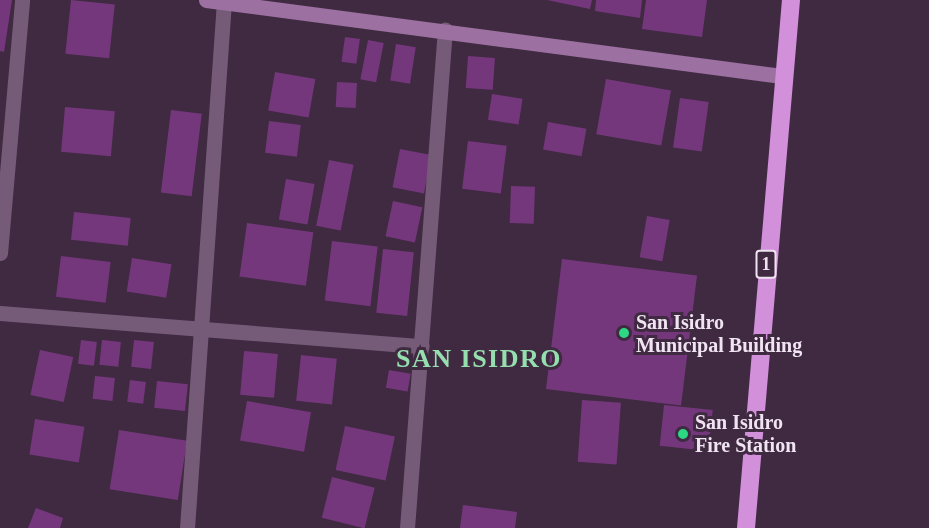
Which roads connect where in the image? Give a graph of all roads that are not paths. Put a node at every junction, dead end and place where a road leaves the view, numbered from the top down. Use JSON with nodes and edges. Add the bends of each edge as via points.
{"nodes":[{"id":1,"x":22,"y":0,"type":"edge"},
{"id":2,"x":206,"y":0,"type":"edge"},
{"id":3,"x":791,"y":0,"type":"edge"},
{"id":4,"x":224,"y":2,"type":"junction"},
{"id":5,"x":445,"y":29,"type":"junction"},
{"id":6,"x":782,"y":76,"type":"junction"},
{"id":7,"x":0,"y":254,"type":"edge"},
{"id":8,"x":0,"y":313,"type":"edge"},
{"id":9,"x":201,"y":329,"type":"junction"},
{"id":10,"x":422,"y":346,"type":"junction"},
{"id":11,"x":187,"y":528,"type":"edge"},
{"id":12,"x":407,"y":528,"type":"edge"},
{"id":13,"x":746,"y":528,"type":"edge"}],
"edges":[{"from":1,"to":7,"type":"street"},
{"from":2,"to":4,"type":"street"},
{"from":3,"to":6,"type":"highway","number":"1"},
{"from":4,"to":5,"type":"street"},
{"from":4,"to":9,"type":"street"},
{"from":5,"to":6,"type":"street"},
{"from":5,"to":10,"type":"street"},
{"from":6,"to":13,"type":"highway","number":"1"},
{"from":8,"to":9,"type":"street"},
{"from":9,"to":10,"type":"street"},
{"from":9,"to":11,"type":"street"},
{"from":10,"to":12,"type":"street"}]}
